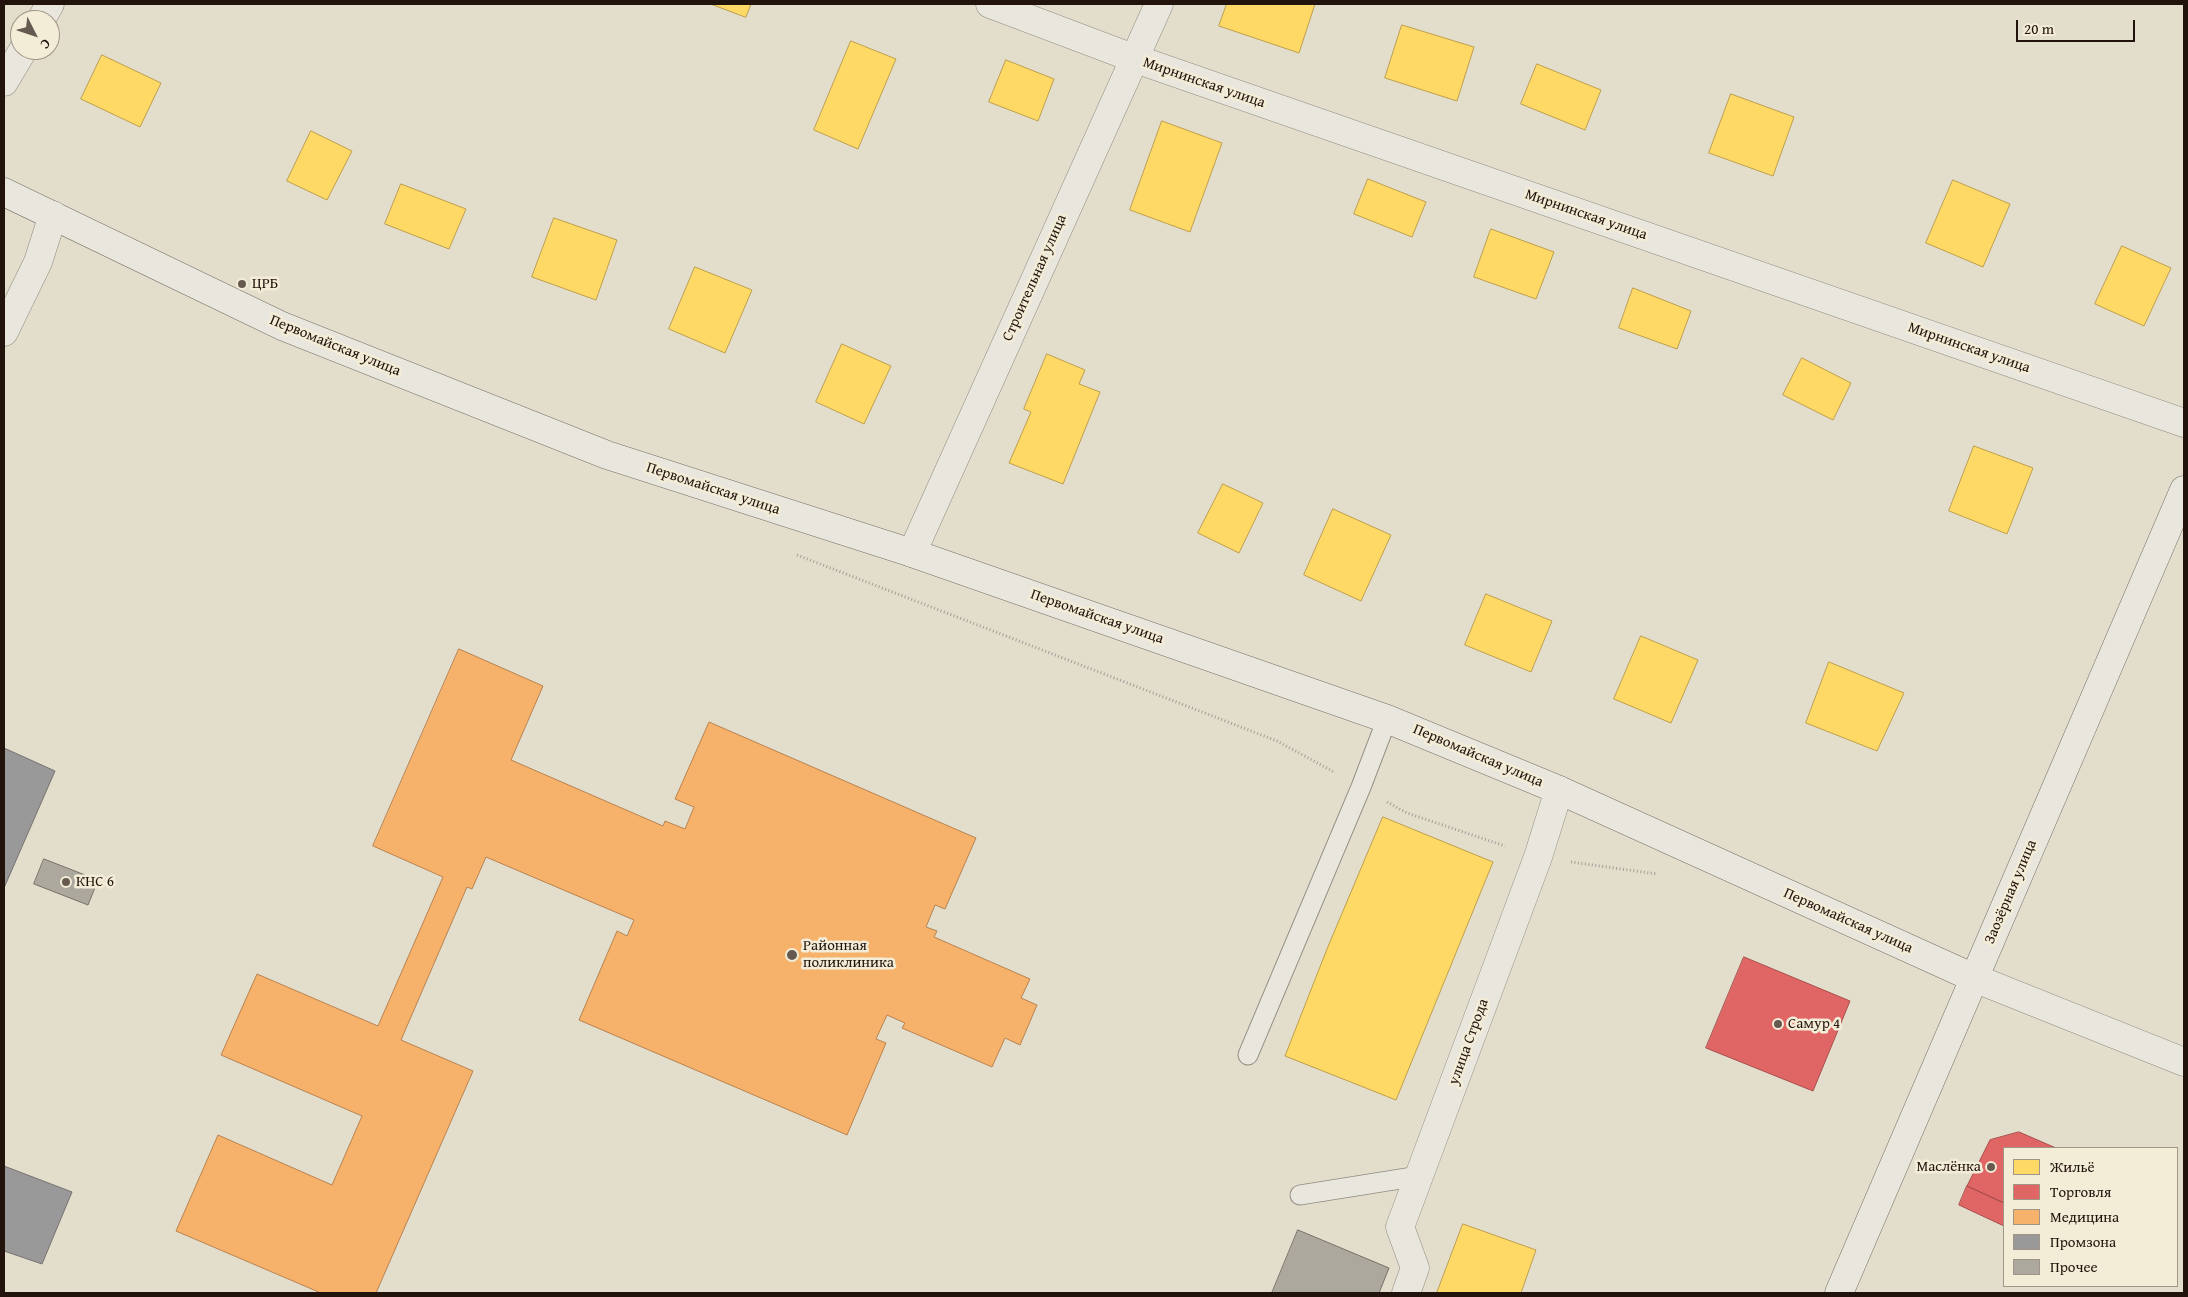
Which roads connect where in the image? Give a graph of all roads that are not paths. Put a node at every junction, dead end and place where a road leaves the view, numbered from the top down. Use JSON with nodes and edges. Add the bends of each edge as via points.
{"nodes":[{"id":1,"x":990,"y":4,"type":"edge"},
{"id":2,"x":1158,"y":4,"type":"edge"},
{"id":3,"x":1133,"y":58,"type":"junction"},
{"id":4,"x":17,"y":60,"type":"edge"},
{"id":5,"x":4,"y":82,"type":"edge"},
{"id":6,"x":4,"y":192,"type":"edge"},
{"id":7,"x":53,"y":215,"type":"junction"},
{"id":8,"x":4,"y":332,"type":"edge"},
{"id":9,"x":2184,"y":423,"type":"edge"},
{"id":10,"x":2184,"y":490,"type":"edge"},
{"id":11,"x":912,"y":553,"type":"junction"},
{"id":12,"x":1387,"y":719,"type":"junction"},
{"id":13,"x":1559,"y":790,"type":"junction"},
{"id":14,"x":1974,"y":978,"type":"junction"},
{"id":15,"x":1248,"y":1055,"type":"dead end"},
{"id":16,"x":2184,"y":1062,"type":"edge"},
{"id":17,"x":1419,"y":1176,"type":"junction"},
{"id":18,"x":1300,"y":1195,"type":"dead end"},
{"id":19,"x":1406,"y":1293,"type":"edge"},
{"id":20,"x":1839,"y":1293,"type":"edge"}],
"edges":[{"from":1,"to":3,"type":"main road","name":"Мирнинская улица"},
{"from":2,"to":3,"type":"main road","name":"Строительная улица"},
{"from":3,"to":9,"type":"main road","name":"Мирнинская улица"},
{"from":3,"to":11,"type":"main road","name":"Строительная улица"},
{"from":4,"to":5,"type":"main road"},
{"from":6,"to":7,"type":"main road","name":"Первомайская улица"},
{"from":7,"to":8,"type":"main road","via":[[38,262]]},
{"from":7,"to":11,"type":"main road","name":"Первомайская улица","via":[[282,326],[607,455]]},
{"from":10,"to":14,"type":"main road","name":"Заозёрная улица"},
{"from":11,"to":12,"type":"main road","name":"Первомайская улица"},
{"from":12,"to":13,"type":"main road","name":"Первомайская улица"},
{"from":12,"to":15,"type":"lane"},
{"from":13,"to":14,"type":"main road","name":"Первомайская улица"},
{"from":13,"to":17,"type":"main road","name":"улица Строда","via":[[1538,858]]},
{"from":14,"to":16,"type":"main road","name":"Первомайская улица"},
{"from":14,"to":20,"type":"main road","name":"Заозёрная улица"},
{"from":17,"to":18,"type":"lane"},
{"from":17,"to":19,"type":"main road","name":"улица Строда","via":[[1400,1227],[1415,1268]]}]}
